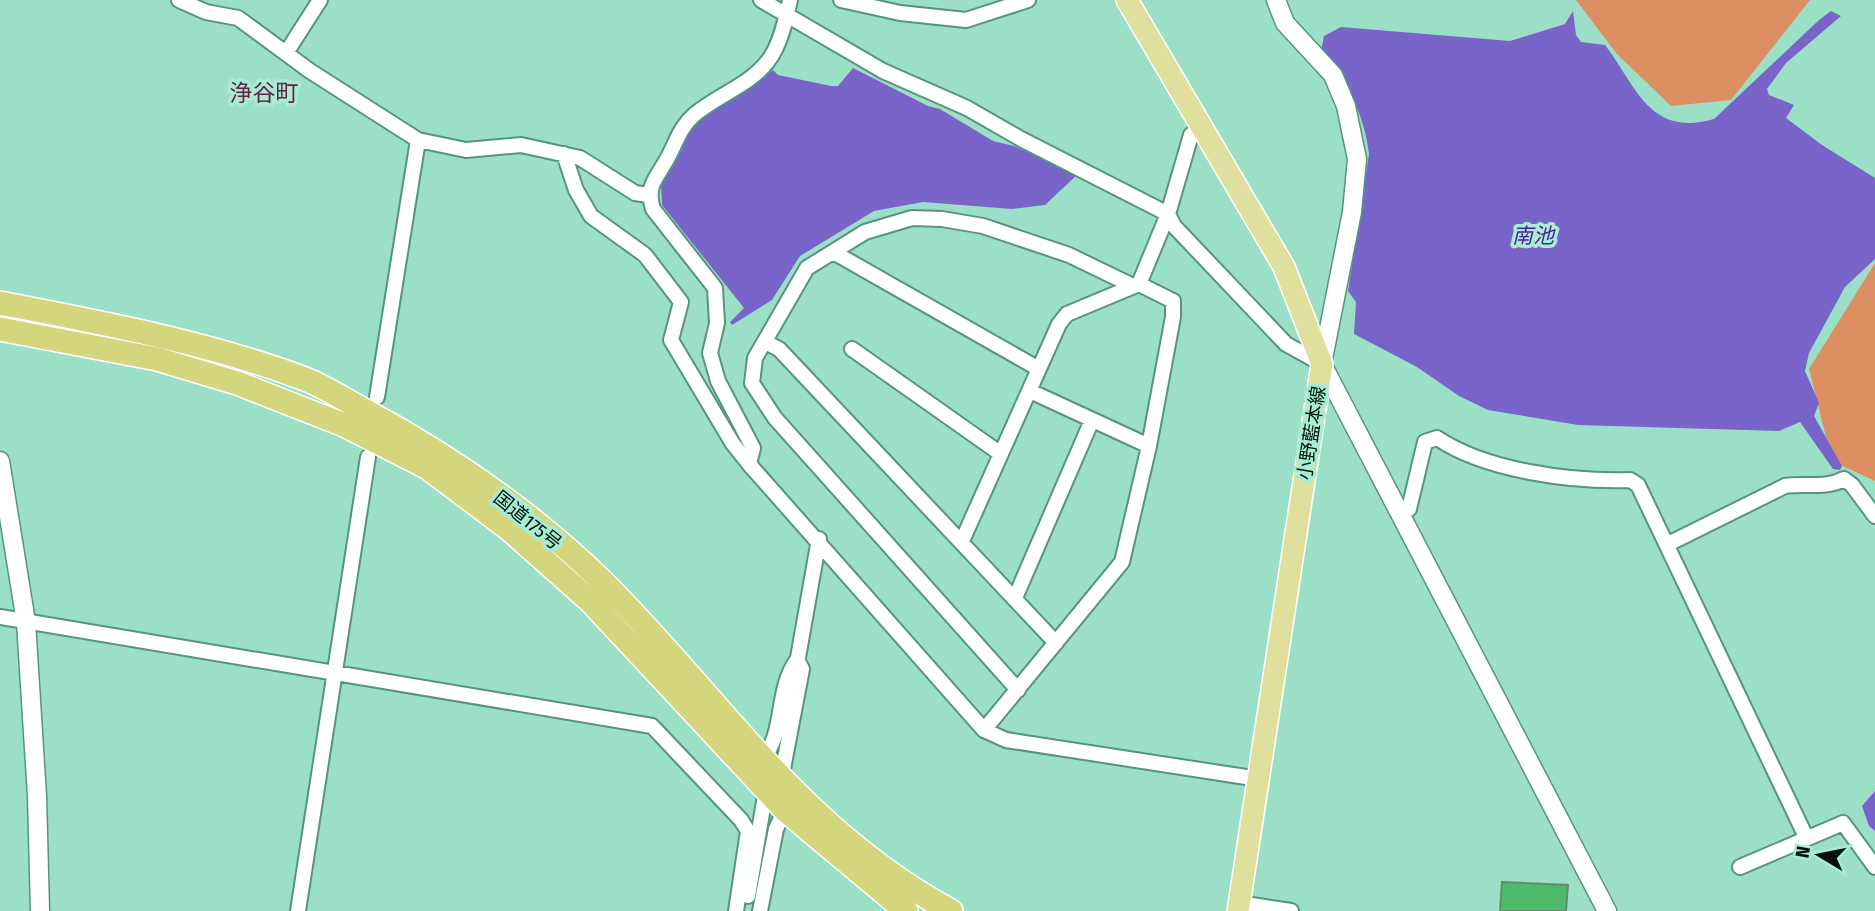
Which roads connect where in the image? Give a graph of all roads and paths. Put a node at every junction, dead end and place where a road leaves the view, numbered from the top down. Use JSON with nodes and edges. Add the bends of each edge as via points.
{"nodes":[{"id":1,"x":178,"y":0,"type":"edge"},
{"id":2,"x":320,"y":0,"type":"edge"},
{"id":3,"x":761,"y":0,"type":"edge"},
{"id":4,"x":841,"y":0,"type":"edge"},
{"id":5,"x":1028,"y":0,"type":"edge"},
{"id":6,"x":1127,"y":0,"type":"edge"},
{"id":7,"x":1276,"y":0,"type":"edge"},
{"id":8,"x":792,"y":6,"type":"edge"},
{"id":9,"x":286,"y":53,"type":"junction"},
{"id":10,"x":1202,"y":126,"type":"junction"},
{"id":11,"x":418,"y":140,"type":"junction"},
{"id":12,"x":565,"y":155,"type":"junction"},
{"id":13,"x":648,"y":195,"type":"junction"},
{"id":14,"x":1168,"y":214,"type":"junction"},
{"id":15,"x":833,"y":252,"type":"junction"},
{"id":16,"x":1136,"y":285,"type":"junction"},
{"id":17,"x":0,"y":303,"type":"edge"},
{"id":18,"x":0,"y":329,"type":"edge"},
{"id":19,"x":765,"y":342,"type":"junction"},
{"id":20,"x":852,"y":349,"type":"dead end"},
{"id":21,"x":1322,"y":364,"type":"junction"},
{"id":22,"x":1040,"y":369,"type":"junction"},
{"id":23,"x":1030,"y":391,"type":"junction"},
{"id":24,"x":1092,"y":420,"type":"junction"},
{"id":25,"x":372,"y":427,"type":"junction"},
{"id":26,"x":1149,"y":446,"type":"junction"},
{"id":27,"x":1001,"y":454,"type":"junction"},
{"id":28,"x":0,"y":461,"type":"edge"},
{"id":29,"x":749,"y":464,"type":"junction"},
{"id":30,"x":1401,"y":513,"type":"junction"},
{"id":31,"x":1875,"y":516,"type":"edge"},
{"id":32,"x":819,"y":539,"type":"junction"},
{"id":33,"x":962,"y":541,"type":"junction"},
{"id":34,"x":1668,"y":544,"type":"junction"},
{"id":35,"x":1015,"y":598,"type":"junction"},
{"id":36,"x":0,"y":617,"type":"edge"},
{"id":37,"x":26,"y":622,"type":"junction"},
{"id":38,"x":1056,"y":643,"type":"junction"},
{"id":39,"x":797,"y":660,"type":"junction"},
{"id":40,"x":334,"y":673,"type":"junction"},
{"id":41,"x":1018,"y":690,"type":"junction"},
{"id":42,"x":984,"y":730,"type":"junction"},
{"id":43,"x":771,"y":757,"type":"junction"},
{"id":44,"x":1259,"y":779,"type":"junction"},
{"id":45,"x":775,"y":787,"type":"junction"},
{"id":46,"x":777,"y":816,"type":"junction"},
{"id":47,"x":1806,"y":837,"type":"junction"},
{"id":48,"x":1740,"y":867,"type":"dead end"},
{"id":49,"x":1875,"y":867,"type":"edge"},
{"id":50,"x":1239,"y":907,"type":"edge"},
{"id":51,"x":40,"y":911,"type":"edge"},
{"id":52,"x":298,"y":911,"type":"edge"},
{"id":53,"x":736,"y":911,"type":"edge"},
{"id":54,"x":745,"y":911,"type":"edge"},
{"id":55,"x":754,"y":911,"type":"edge"},
{"id":56,"x":760,"y":911,"type":"edge"},
{"id":57,"x":906,"y":911,"type":"edge"},
{"id":58,"x":951,"y":911,"type":"edge"},
{"id":59,"x":1290,"y":911,"type":"edge"},
{"id":60,"x":1607,"y":911,"type":"edge"}],
"edges":[{"from":1,"to":9,"type":"street","via":[[206,12],[239,18]]},
{"from":2,"to":9,"type":"street"},
{"from":3,"to":8,"type":"street"},
{"from":4,"to":5,"type":"street","via":[[900,13],[966,20]]},
{"from":6,"to":10,"type":"main road","name":"小野藍本線"},
{"from":7,"to":21,"type":"street","via":[[1285,23],[1333,75],[1346,106],[1357,159],[1352,212]]},
{"from":8,"to":13,"type":"street","via":[[769,60],[747,82],[695,114],[680,130]]},
{"from":8,"to":14,"type":"street","via":[[883,71],[967,108]]},
{"from":9,"to":11,"type":"street"},
{"from":10,"to":14,"type":"street","via":[[1191,135]]},
{"from":10,"to":21,"type":"main road","name":"小野藍本線","via":[[1284,267]]},
{"from":11,"to":12,"type":"street","via":[[466,150],[521,145]]},
{"from":11,"to":25,"type":"street","via":[[389,322],[381,321]]},
{"from":12,"to":13,"type":"street","via":[[580,158],[635,193]]},
{"from":12,"to":29,"type":"street","via":[[576,190],[591,216],[645,256],[681,302],[671,340]]},
{"from":13,"to":29,"type":"street","via":[[653,209],[715,288],[717,323],[710,353],[718,381],[753,449]]},
{"from":14,"to":16,"type":"street"},
{"from":14,"to":21,"type":"street","via":[[1174,226],[1286,344]]},
{"from":15,"to":16,"type":"street","via":[[865,232],[912,218],[942,219],[983,226],[1069,255]]},
{"from":15,"to":19,"type":"street","via":[[807,268]]},
{"from":15,"to":22,"type":"street"},
{"from":16,"to":22,"type":"street","via":[[1067,314]]},
{"from":16,"to":26,"type":"street","via":[[1173,301]]},
{"from":17,"to":25,"type":"highway","name":"国道175号","via":[[247,360],[307,380]]},
{"from":18,"to":25,"type":"highway","name":"国道175号","via":[[157,359]]},
{"from":19,"to":33,"type":"street","via":[[779,349]]},
{"from":19,"to":41,"type":"street","via":[[755,358],[752,383],[775,418]]},
{"from":20,"to":27,"type":"street"},
{"from":21,"to":30,"type":"street"},
{"from":21,"to":44,"type":"main road","name":"小野藍本線"},
{"from":22,"to":23,"type":"street"},
{"from":23,"to":24,"type":"street"},
{"from":23,"to":27,"type":"street"},
{"from":24,"to":26,"type":"street"},
{"from":24,"to":35,"type":"street"},
{"from":25,"to":40,"type":"street","via":[[361,548],[354,546]]},
{"from":25,"to":43,"type":"highway","name":"国道175号","via":[[418,439],[516,507],[601,581]]},
{"from":25,"to":45,"type":"highway","name":"国道175号","via":[[509,529],[590,601]]},
{"from":26,"to":38,"type":"street","via":[[1122,562]]},
{"from":27,"to":33,"type":"street"},
{"from":28,"to":37,"type":"street"},
{"from":29,"to":32,"type":"street"},
{"from":30,"to":34,"type":"street","via":[[1409,509],[1425,442],[1437,438],[1473,457],[1546,474],[1630,480]]},
{"from":30,"to":60,"type":"street"},
{"from":31,"to":34,"type":"street","via":[[1844,479],[1830,486],[1801,483],[1785,486]]},
{"from":32,"to":39,"type":"street"},
{"from":32,"to":42,"type":"street"},
{"from":33,"to":35,"type":"street"},
{"from":34,"to":47,"type":"street"},
{"from":35,"to":38,"type":"street"},
{"from":36,"to":37,"type":"street"},
{"from":37,"to":40,"type":"street"},
{"from":37,"to":51,"type":"street"},
{"from":38,"to":41,"type":"street"},
{"from":39,"to":43,"type":"street","via":[[786,674]]},
{"from":39,"to":45,"type":"street","via":[[802,669],[783,769]]},
{"from":40,"to":52,"type":"street"},
{"from":40,"to":53,"type":"street","via":[[652,726],[748,831]]},
{"from":41,"to":42,"type":"street"},
{"from":42,"to":44,"type":"street","via":[[1006,740]]},
{"from":43,"to":45,"type":"highway","name":"国道175号"},
{"from":44,"to":50,"type":"main road","name":"小野藍本線"},
{"from":45,"to":46,"type":"highway","name":"国道175号"},
{"from":45,"to":54,"type":"street"},
{"from":45,"to":58,"type":"highway","name":"国道175号","via":[[902,884]]},
{"from":46,"to":55,"type":"street"},
{"from":46,"to":56,"type":"street"},
{"from":46,"to":57,"type":"highway","name":"国道175号"},
{"from":47,"to":48,"type":"street"},
{"from":47,"to":49,"type":"street","via":[[1843,822]]},
{"from":50,"to":59,"type":"street"}]}
